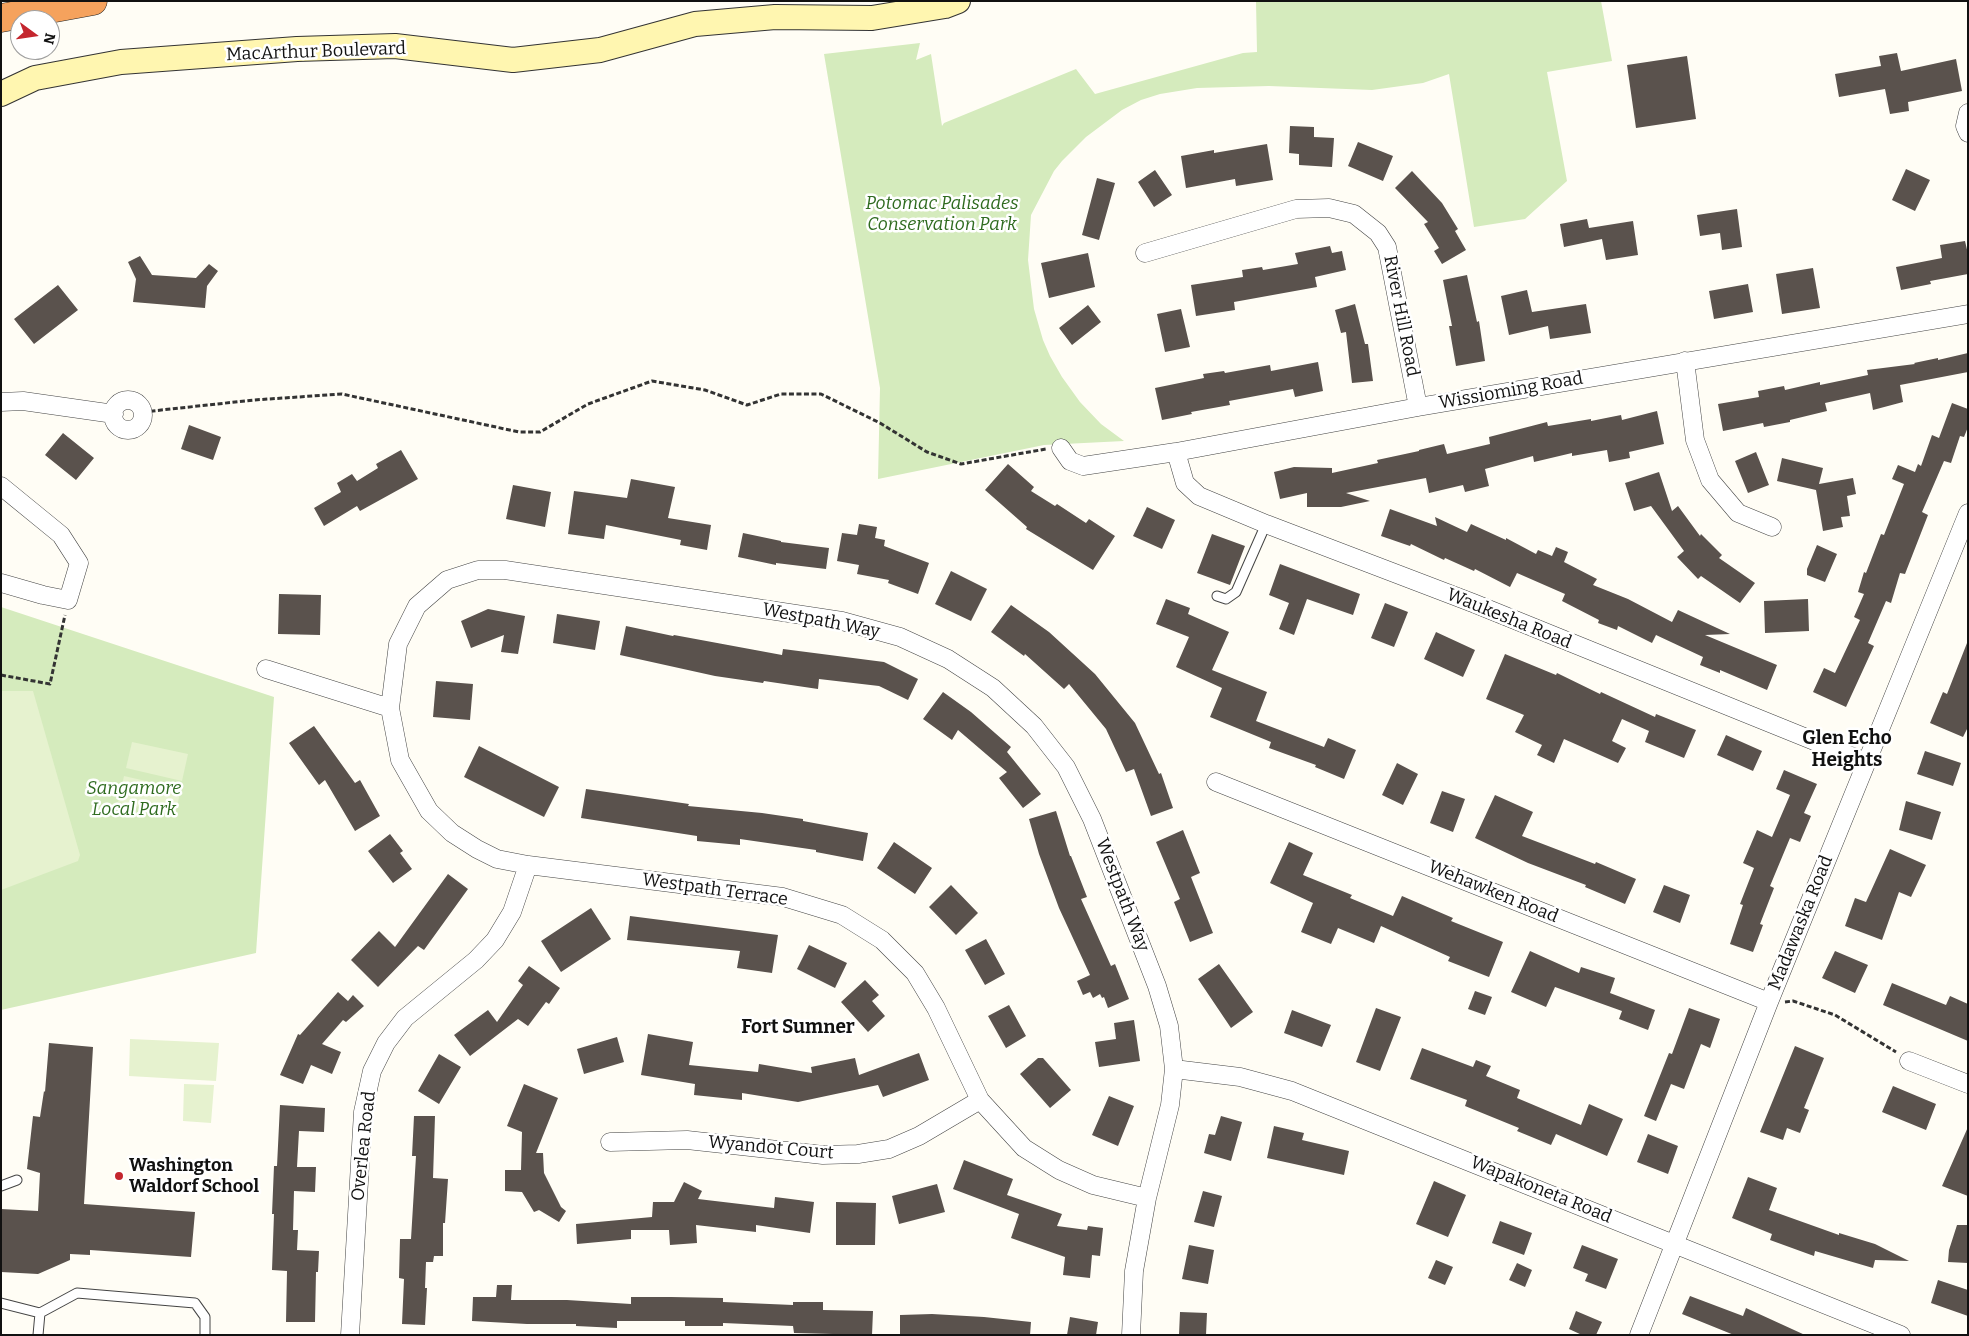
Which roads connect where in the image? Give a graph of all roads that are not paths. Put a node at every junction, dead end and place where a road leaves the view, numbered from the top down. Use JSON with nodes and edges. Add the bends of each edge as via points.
{"nodes":[{"id":1,"x":93,"y":1,"type":"edge"},
{"id":2,"x":958,"y":1,"type":"edge"},
{"id":3,"x":1,"y":18,"type":"edge"},
{"id":4,"x":1,"y":94,"type":"edge"},
{"id":5,"x":1968,"y":113,"type":"edge"},
{"id":6,"x":1968,"y":134,"type":"edge"},
{"id":7,"x":1146,"y":253,"type":"dead end"},
{"id":8,"x":1968,"y":314,"type":"edge"},
{"id":9,"x":1685,"y":361,"type":"junction"},
{"id":10,"x":1,"y":402,"type":"edge"},
{"id":11,"x":1418,"y":407,"type":"junction"},
{"id":12,"x":143,"y":412,"type":"road end"},
{"id":13,"x":1061,"y":448,"type":"road end"},
{"id":14,"x":1176,"y":452,"type":"junction"},
{"id":15,"x":1,"y":486,"type":"edge"},
{"id":16,"x":1968,"y":513,"type":"edge"},
{"id":17,"x":1266,"y":524,"type":"junction"},
{"id":18,"x":1772,"y":527,"type":"dead end"},
{"id":19,"x":1,"y":583,"type":"edge"},
{"id":20,"x":1216,"y":596,"type":"dead end"},
{"id":21,"x":266,"y":669,"type":"dead end"},
{"id":22,"x":390,"y":708,"type":"junction"},
{"id":23,"x":1866,"y":762,"type":"junction"},
{"id":24,"x":1216,"y":782,"type":"dead end"},
{"id":25,"x":528,"y":865,"type":"junction"},
{"id":26,"x":1769,"y":1002,"type":"junction"},
{"id":27,"x":1909,"y":1061,"type":"road end"},
{"id":28,"x":1174,"y":1069,"type":"junction"},
{"id":29,"x":1968,"y":1084,"type":"edge"},
{"id":30,"x":980,"y":1100,"type":"junction"},
{"id":31,"x":610,"y":1142,"type":"dead end"},
{"id":32,"x":17,"y":1180,"type":"dead end"},
{"id":33,"x":1,"y":1186,"type":"edge"},
{"id":34,"x":1147,"y":1198,"type":"junction"},
{"id":35,"x":1675,"y":1244,"type":"junction"},
{"id":36,"x":1,"y":1303,"type":"edge"},
{"id":37,"x":40,"y":1313,"type":"junction"},
{"id":38,"x":38,"y":1335,"type":"edge"},
{"id":39,"x":205,"y":1335,"type":"edge"},
{"id":40,"x":350,"y":1335,"type":"edge"},
{"id":41,"x":1131,"y":1335,"type":"edge"},
{"id":42,"x":1639,"y":1335,"type":"edge"},
{"id":43,"x":1901,"y":1335,"type":"edge"}],
"edges":[{"from":1,"to":3,"type":"highway"},
{"from":2,"to":4,"type":"main road","name":"MacArthur Boulevard","via":[[872,18],[775,17],[695,24],[600,50],[513,60],[395,46],[297,49],[121,62],[35,78]]},
{"from":5,"to":6,"type":"street","via":[[1965,126]]},
{"from":7,"to":11,"type":"street","name":"River Hill Road","via":[[1296,209],[1329,208],[1354,214],[1378,233],[1387,247]]},
{"from":8,"to":9,"type":"street","name":"Wissioming Road"},
{"from":9,"to":11,"type":"street","name":"Wissioming Road"},
{"from":9,"to":18,"type":"street","via":[[1695,440],[1710,480],[1738,513]]},
{"from":10,"to":12,"type":"street","via":[[23,401],[114,414],[121,402],[130,400]]},
{"from":11,"to":14,"type":"street","name":"Wissioming Road"},
{"from":13,"to":14,"type":"street","name":"Wissioming Road","via":[[1070,461],[1083,466]]},
{"from":14,"to":17,"type":"street","name":"Waukesha Road","via":[[1184,483],[1194,494]]},
{"from":15,"to":19,"type":"street","via":[[61,535],[80,563],[70,596],[44,595]]},
{"from":16,"to":23,"type":"street","name":"Madawaska Road"},
{"from":17,"to":20,"type":"lane","via":[[1236,592],[1226,599]]},
{"from":17,"to":23,"type":"street","name":"Waukesha Road","via":[[1473,603]]},
{"from":21,"to":22,"type":"street"},
{"from":22,"to":25,"type":"street","name":"Westpath Terrace","via":[[400,760],[429,811],[452,833],[476,849],[497,859]]},
{"from":22,"to":28,"type":"street","name":"Westpath Way","via":[[398,644],[417,606],[447,580],[478,570],[505,570],[842,621],[916,644],[948,659],[993,688],[1034,726],[1066,768],[1092,819],[1158,986],[1169,1026]]},
{"from":23,"to":26,"type":"street","name":"Madawaska Road"},
{"from":24,"to":26,"type":"street","name":"Wehawken Road"},
{"from":25,"to":30,"type":"street","name":"Westpath Terrace","via":[[783,898],[842,916],[882,940],[915,973],[936,1008]]},
{"from":25,"to":40,"type":"street","name":"Overlea Road","via":[[512,912],[495,940],[476,960],[405,1018],[386,1043],[372,1071],[363,1112]]},
{"from":26,"to":35,"type":"street","name":"Madawaska Road"},
{"from":27,"to":29,"type":"street"},
{"from":28,"to":34,"type":"street","name":"Westpath Way","via":[[1170,1105]]},
{"from":28,"to":35,"type":"street","name":"Wapakoneta Road","via":[[1240,1077],[1292,1090]]},
{"from":30,"to":31,"type":"street","name":"Wyandot Court","via":[[919,1136],[889,1149],[858,1154],[823,1156],[687,1140]]},
{"from":30,"to":34,"type":"street","name":"Westpath Terrace","via":[[1024,1148],[1059,1170],[1093,1185]]},
{"from":32,"to":33,"type":"lane"},
{"from":34,"to":41,"type":"street","name":"Westpath Way","via":[[1134,1271]]},
{"from":35,"to":42,"type":"street","name":"Madawaska Road"},
{"from":35,"to":43,"type":"street","name":"Wapakoneta Road"},
{"from":36,"to":37,"type":"lane"},
{"from":37,"to":38,"type":"lane"},
{"from":37,"to":39,"type":"lane","via":[[77,1293],[195,1303],[205,1317]]}]}
